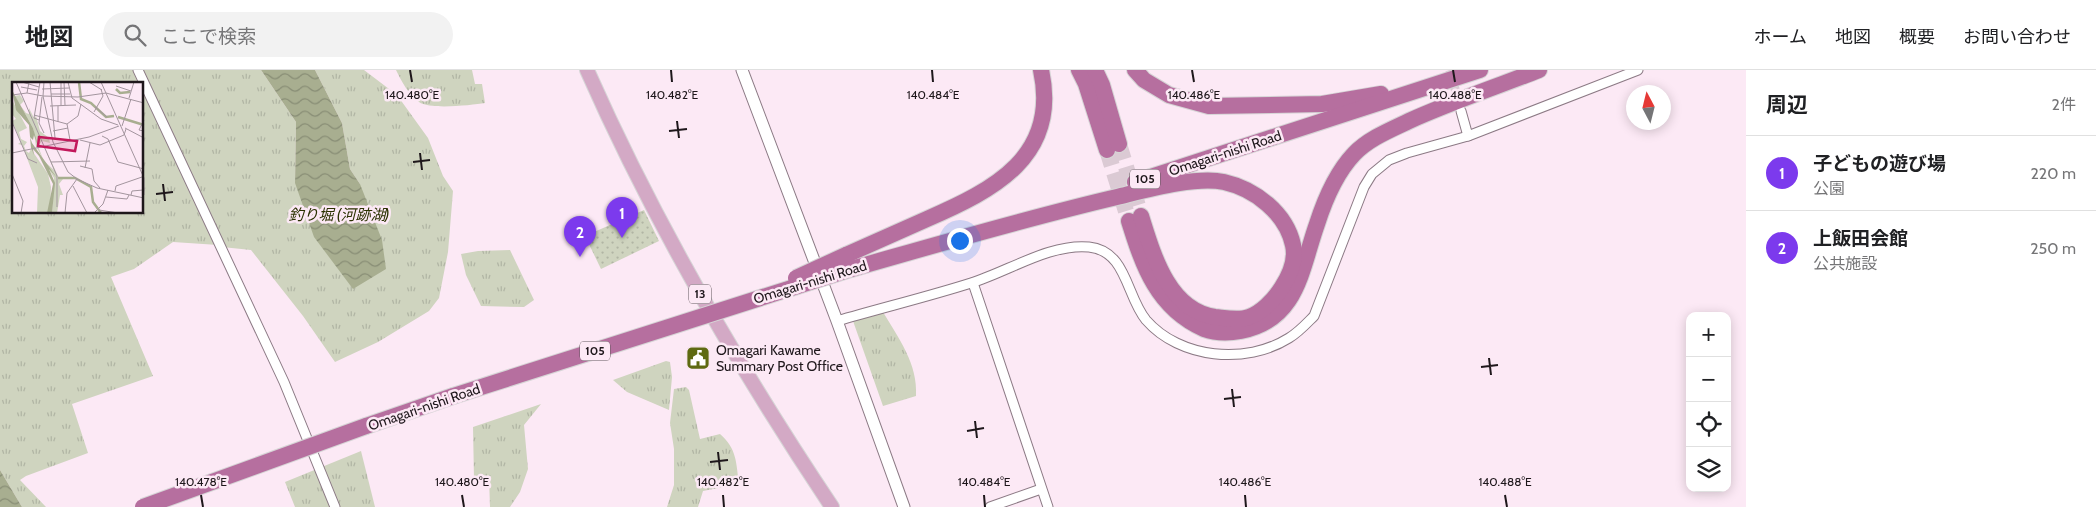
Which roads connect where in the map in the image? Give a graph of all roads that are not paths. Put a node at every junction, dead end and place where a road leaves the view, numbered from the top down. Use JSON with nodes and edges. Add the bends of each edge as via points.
{"nodes":[{"id":1,"x":138,"y":70,"type":"edge"},
{"id":2,"x":587,"y":70,"type":"edge"},
{"id":3,"x":742,"y":70,"type":"edge"},
{"id":4,"x":1041,"y":70,"type":"edge"},
{"id":5,"x":1080,"y":70,"type":"edge"},
{"id":6,"x":1095,"y":70,"type":"edge"},
{"id":7,"x":1134,"y":70,"type":"edge"},
{"id":8,"x":1480,"y":70,"type":"edge"},
{"id":9,"x":1539,"y":70,"type":"edge"},
{"id":10,"x":1638,"y":70,"type":"edge"},
{"id":11,"x":144,"y":82,"type":"edge"},
{"id":12,"x":144,"y":83,"type":"edge"},
{"id":13,"x":1437,"y":84,"type":"junction"},
{"id":14,"x":1461,"y":111,"type":"tunnel mouth"},
{"id":15,"x":1468,"y":136,"type":"junction"},
{"id":16,"x":849,"y":262,"type":"junction"},
{"id":17,"x":973,"y":283,"type":"junction"},
{"id":18,"x":836,"y":321,"type":"junction"},
{"id":19,"x":1041,"y":489,"type":"junction"},
{"id":20,"x":143,"y":507,"type":"edge"},
{"id":21,"x":336,"y":507,"type":"edge"},
{"id":22,"x":832,"y":507,"type":"edge"},
{"id":23,"x":904,"y":507,"type":"edge"},
{"id":24,"x":990,"y":507,"type":"edge"},
{"id":25,"x":1048,"y":507,"type":"edge"}],
"edges":[{"from":1,"to":11,"type":"street"},
{"from":2,"to":22,"type":"main road","number":"13","via":[[675,251],[736,357]]},
{"from":3,"to":18,"type":"street"},
{"from":4,"to":16,"type":"highway","via":[[1044,94],[1038,137],[1027,156],[1003,180]]},
{"from":5,"to":6,"type":"highway","via":[[1113,147],[1102,85]]},
{"from":7,"to":13,"type":"highway","via":[[1168,95],[1209,106],[1322,104]]},
{"from":8,"to":13,"type":"highway","name":"Omagari-nishi Road","number":"105"},
{"from":9,"to":16,"type":"highway","via":[[1427,113],[1385,132],[1354,153],[1337,176],[1328,196],[1290,300],[1275,317],[1255,328],[1233,332],[1210,331],[1193,324],[1161,296],[1147,274],[1135,218],[1158,267],[1176,294],[1197,311],[1228,319],[1248,318],[1273,300],[1291,270],[1294,247],[1286,226],[1261,199],[1248,190],[1223,182],[1172,185]]},
{"from":10,"to":15,"type":"street"},
{"from":12,"to":21,"type":"street","via":[[284,382]]},
{"from":13,"to":16,"type":"highway","name":"Omagari-nishi Road","number":"105","via":[[1180,168]]},
{"from":14,"to":15,"type":"street"},
{"from":15,"to":17,"type":"street","via":[[1406,153],[1389,160],[1372,174],[1314,316],[1287,340],[1258,350],[1212,354],[1186,347],[1162,334],[1147,322],[1138,309],[1123,270],[1104,250],[1067,248]]},
{"from":16,"to":20,"type":"highway","name":"Omagari-nishi Road","number":"105","bridge":true,"via":[[738,305],[453,396]]},
{"from":17,"to":18,"type":"street"},
{"from":17,"to":19,"type":"street"},
{"from":18,"to":23,"type":"street"},
{"from":19,"to":24,"type":"street"},
{"from":19,"to":25,"type":"street"}]}
